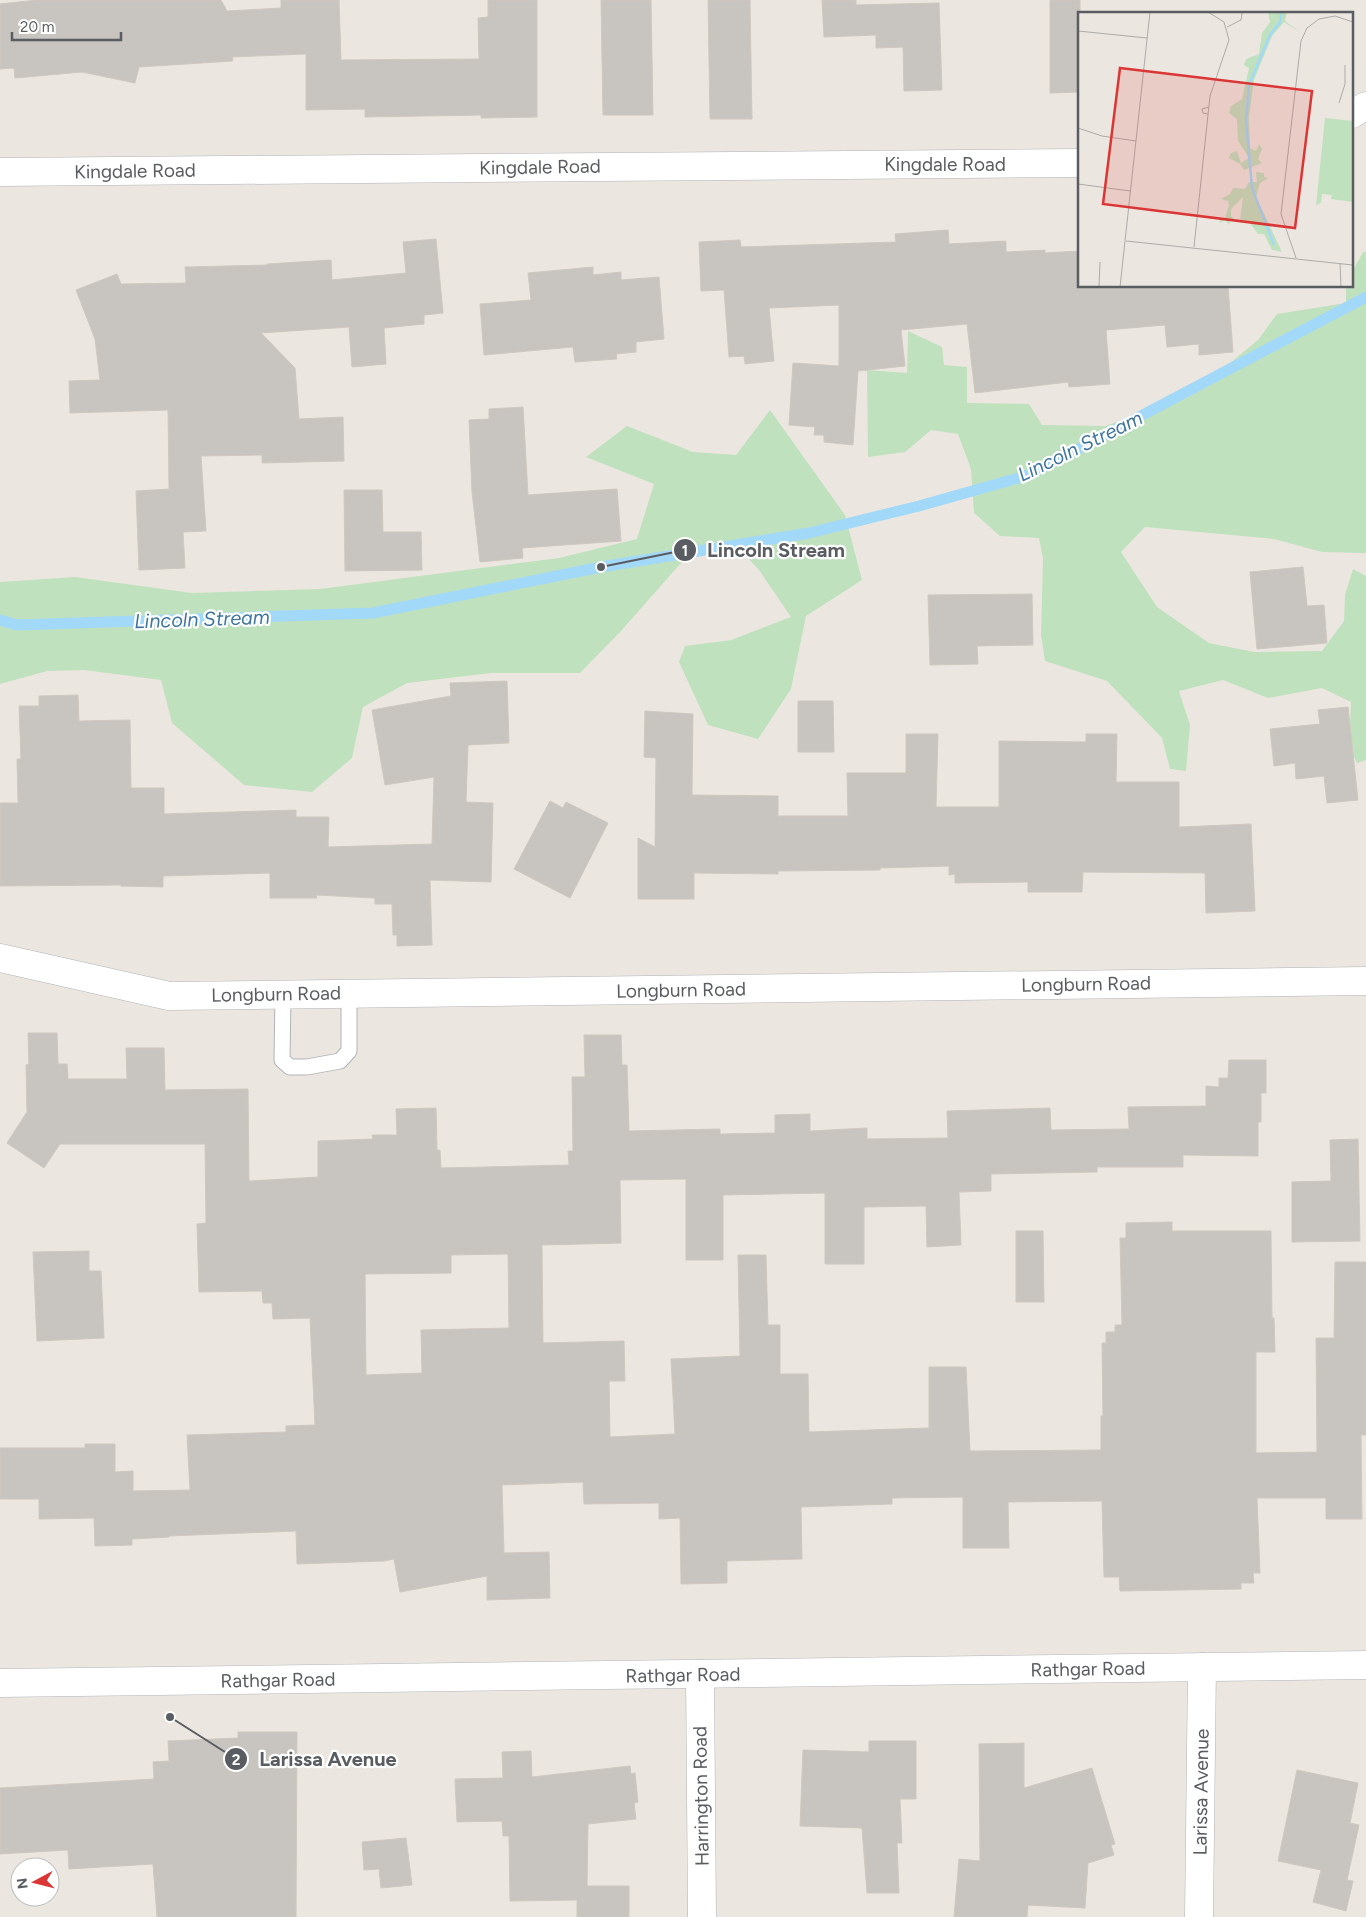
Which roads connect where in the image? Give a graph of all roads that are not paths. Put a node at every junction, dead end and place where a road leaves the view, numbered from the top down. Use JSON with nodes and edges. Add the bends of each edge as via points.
{"nodes":[{"id":1,"x":1366,"y":106,"type":"edge"},
{"id":2,"x":1354,"y":113,"type":"edge"},
{"id":3,"x":1078,"y":163,"type":"edge"},
{"id":4,"x":0,"y":172,"type":"edge"},
{"id":5,"x":0,"y":958,"type":"edge"},
{"id":6,"x":1366,"y":981,"type":"edge"},
{"id":7,"x":349,"y":993,"type":"junction"},
{"id":8,"x":283,"y":994,"type":"junction"},
{"id":9,"x":1366,"y":1665,"type":"edge"},
{"id":10,"x":1202,"y":1667,"type":"junction"},
{"id":11,"x":700,"y":1674,"type":"junction"},
{"id":12,"x":0,"y":1683,"type":"edge"},
{"id":13,"x":702,"y":1917,"type":"edge"},
{"id":14,"x":1199,"y":1917,"type":"edge"}],
"edges":[{"from":1,"to":2,"type":"street"},
{"from":3,"to":4,"type":"street","name":"Kingdale Road"},
{"from":5,"to":8,"type":"street","name":"Longburn Road","via":[[169,996]]},
{"from":6,"to":7,"type":"street","name":"Longburn Road"},
{"from":7,"to":8,"type":"street","name":"Longburn Road"},
{"from":7,"to":8,"type":"lane","via":[[349,1051],[340,1061],[307,1067],[290,1067],[282,1060]]},
{"from":9,"to":10,"type":"street","name":"Rathgar Road"},
{"from":10,"to":11,"type":"street","name":"Rathgar Road"},
{"from":10,"to":14,"type":"street","name":"Larissa Avenue"},
{"from":11,"to":12,"type":"street","name":"Rathgar Road"},
{"from":11,"to":13,"type":"street","name":"Harrington Road"}]}
